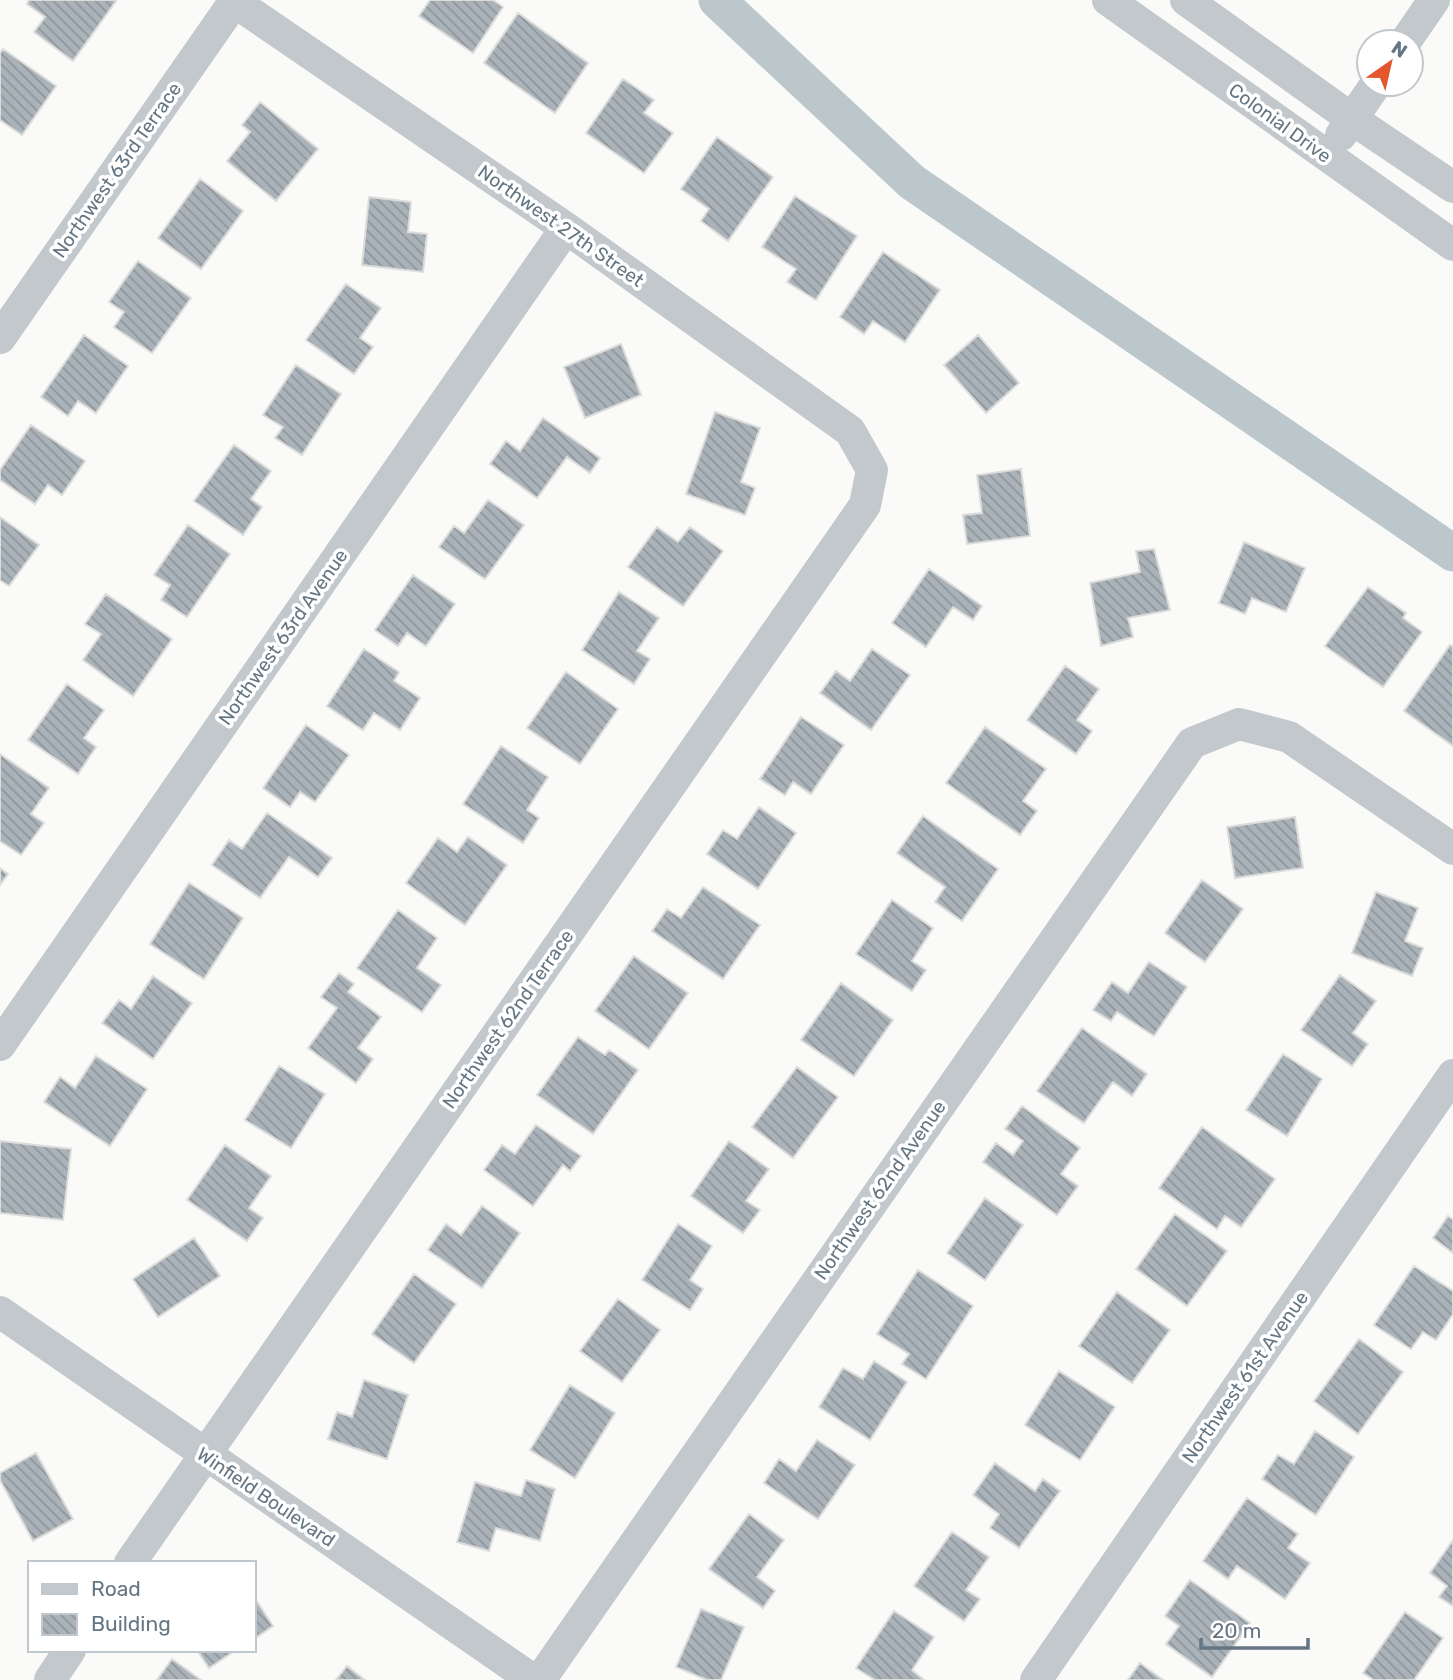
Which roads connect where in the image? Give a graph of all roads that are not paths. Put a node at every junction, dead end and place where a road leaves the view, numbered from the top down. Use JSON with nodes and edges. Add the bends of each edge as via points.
{"nodes":[{"id":1,"x":1108,"y":0,"type":"edge"},
{"id":2,"x":1186,"y":0,"type":"edge"},
{"id":3,"x":1434,"y":0,"type":"edge"},
{"id":4,"x":233,"y":1,"type":"edge"},
{"id":5,"x":1415,"y":28,"type":"edge"},
{"id":6,"x":1366,"y":98,"type":"edge"},
{"id":7,"x":1352,"y":119,"type":"junction"},
{"id":8,"x":1326,"y":156,"type":"junction"},
{"id":9,"x":1453,"y":187,"type":"edge"},
{"id":10,"x":566,"y":228,"type":"junction"},
{"id":11,"x":1453,"y":245,"type":"edge"},
{"id":12,"x":0,"y":338,"type":"edge"},
{"id":13,"x":873,"y":470,"type":"joint"},
{"id":14,"x":1453,"y":849,"type":"edge"},
{"id":15,"x":0,"y":1045,"type":"edge"},
{"id":16,"x":1453,"y":1075,"type":"edge"},
{"id":17,"x":0,"y":1312,"type":"edge"},
{"id":18,"x":204,"y":1455,"type":"junction"},
{"id":19,"x":132,"y":1561,"type":"edge"},
{"id":20,"x":69,"y":1652,"type":"edge"},
{"id":21,"x":50,"y":1680,"type":"edge"},
{"id":22,"x":533,"y":1680,"type":"edge"},
{"id":23,"x":540,"y":1680,"type":"edge"},
{"id":24,"x":1037,"y":1680,"type":"edge"}],
"edges":[{"from":1,"to":8,"type":"street","name":"Colonial Drive"},
{"from":2,"to":7,"type":"street"},
{"from":3,"to":5,"type":"street"},
{"from":4,"to":10,"type":"street","name":"Northwest 27th Street"},
{"from":4,"to":12,"type":"street","name":"Northwest 63rd Terrace"},
{"from":6,"to":7,"type":"street"},
{"from":7,"to":8,"type":"street"},
{"from":7,"to":9,"type":"street"},
{"from":8,"to":11,"type":"street","name":"Colonial Drive"},
{"from":10,"to":13,"type":"street","name":"Northwest 27th Street","via":[[850,431]]},
{"from":10,"to":15,"type":"street","name":"Northwest 63rd Avenue"},
{"from":13,"to":18,"type":"street","name":"Northwest 62nd Terrace","via":[[865,505]]},
{"from":14,"to":23,"type":"street","name":"Northwest 62nd Avenue","via":[[1289,737],[1239,724],[1192,743]]},
{"from":16,"to":24,"type":"street","name":"Northwest 61st Avenue"},
{"from":17,"to":18,"type":"street","name":"Winfield Boulevard"},
{"from":18,"to":19,"type":"street","name":"Northwest 62nd Terrace"},
{"from":18,"to":22,"type":"street","name":"Winfield Boulevard"},
{"from":20,"to":21,"type":"street"}]}
